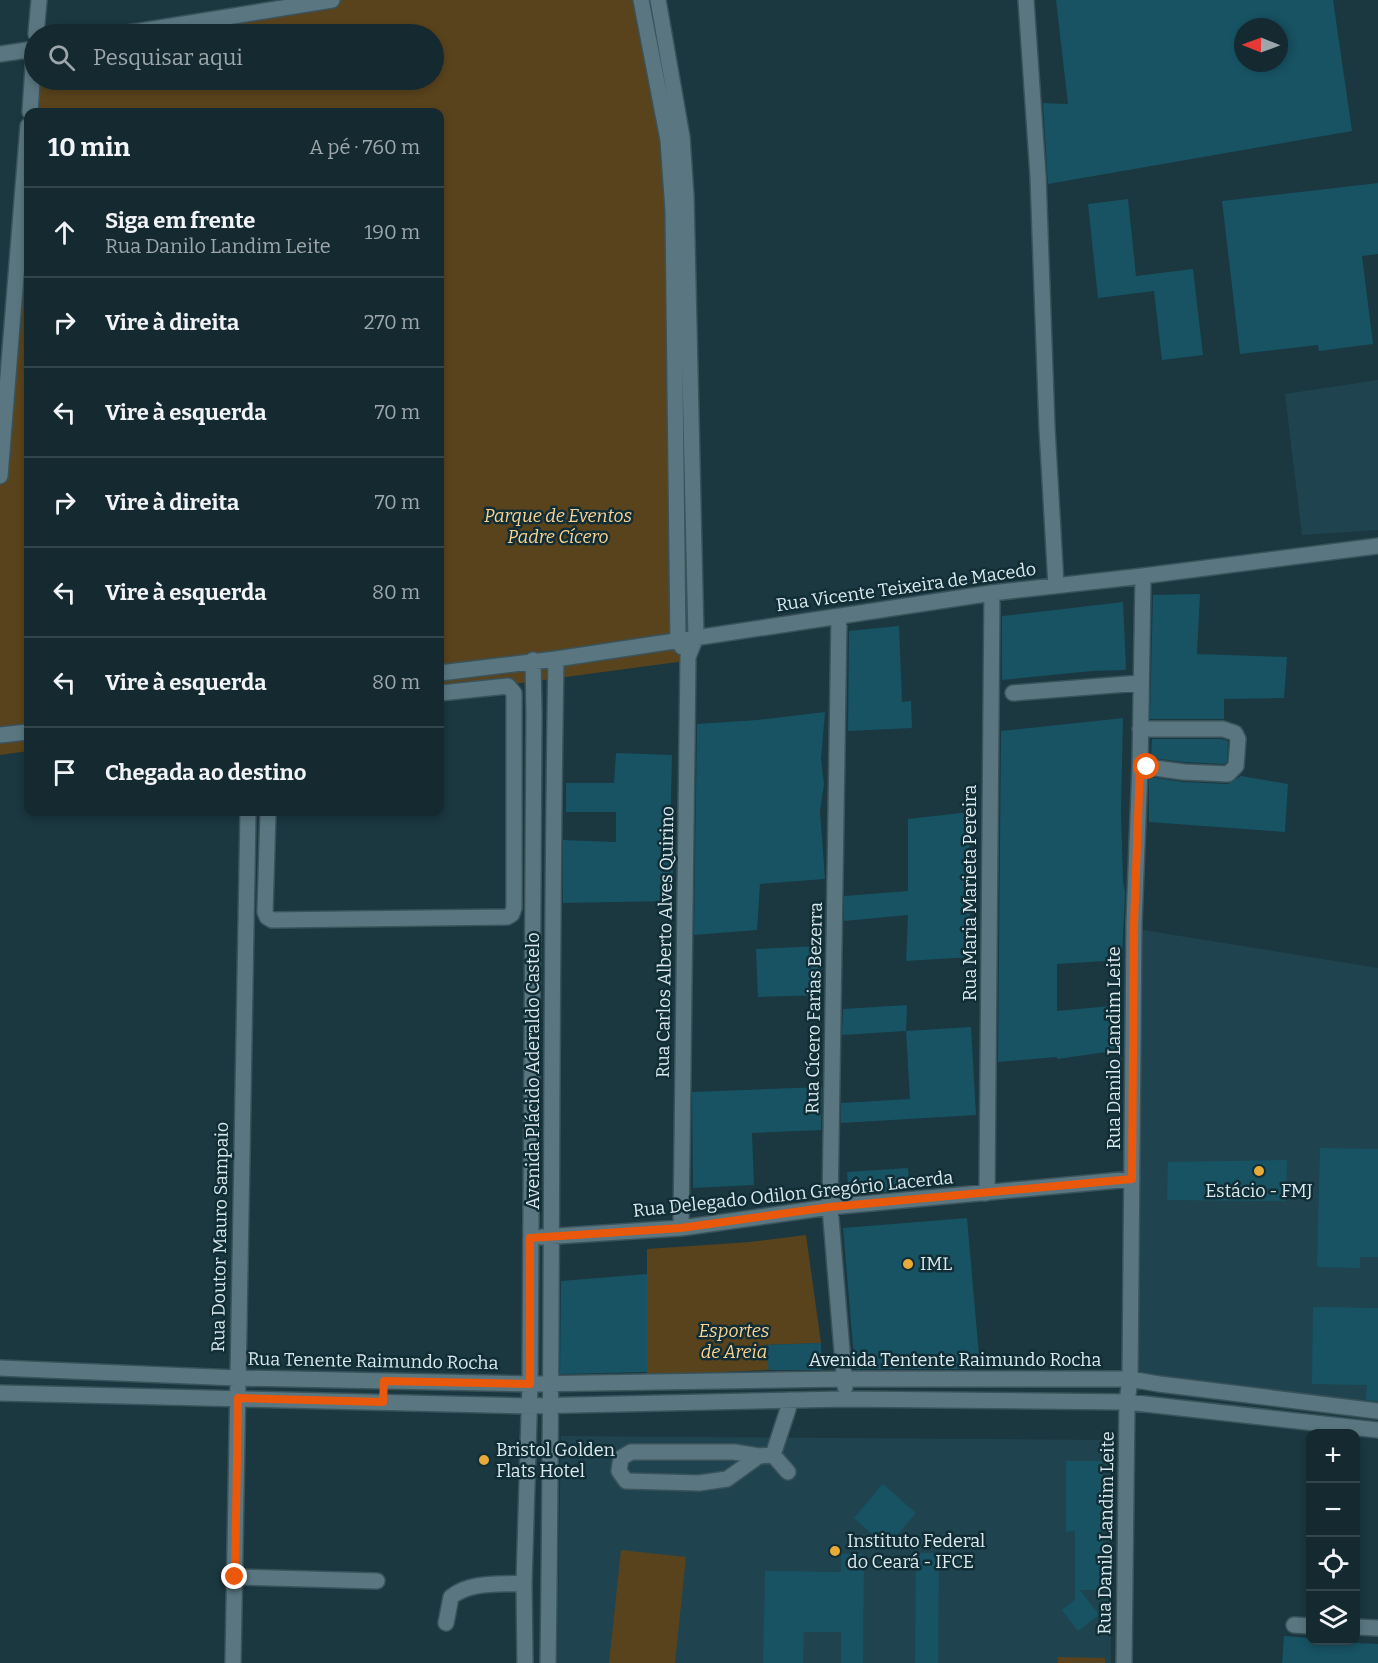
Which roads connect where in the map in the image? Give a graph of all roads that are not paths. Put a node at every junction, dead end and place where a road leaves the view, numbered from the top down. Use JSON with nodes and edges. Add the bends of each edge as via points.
{"nodes":[{"id":1,"x":39,"y":0,"type":"edge"},
{"id":2,"x":332,"y":0,"type":"edge"},
{"id":3,"x":641,"y":0,"type":"edge"},
{"id":4,"x":658,"y":0,"type":"edge"},
{"id":5,"x":1026,"y":0,"type":"edge"},
{"id":6,"x":37,"y":24,"type":"edge"},
{"id":7,"x":184,"y":24,"type":"edge"},
{"id":8,"x":24,"y":51,"type":"edge"},
{"id":9,"x":0,"y":54,"type":"edge"},
{"id":10,"x":31,"y":90,"type":"edge"},
{"id":11,"x":30,"y":108,"type":"edge"},
{"id":12,"x":672,"y":123,"type":"junction"},
{"id":13,"x":24,"y":176,"type":"edge"},
{"id":14,"x":681,"y":287,"type":"junction"},
{"id":15,"x":0,"y":474,"type":"edge"},
{"id":16,"x":1378,"y":546,"type":"edge"},
{"id":17,"x":1143,"y":576,"type":"junction"},
{"id":18,"x":1056,"y":585,"type":"junction"},
{"id":19,"x":992,"y":593,"type":"junction"},
{"id":20,"x":838,"y":617,"type":"junction"},
{"id":21,"x":696,"y":637,"type":"junction"},
{"id":22,"x":678,"y":640,"type":"junction"},
{"id":23,"x":688,"y":657,"type":"junction"},
{"id":24,"x":556,"y":659,"type":"junction"},
{"id":25,"x":533,"y":660,"type":"junction"},
{"id":26,"x":444,"y":672,"type":"edge"},
{"id":27,"x":1140,"y":683,"type":"junction"},
{"id":28,"x":444,"y":693,"type":"edge"},
{"id":29,"x":1013,"y":693,"type":"dead end"},
{"id":30,"x":1140,"y":729,"type":"junction"},
{"id":31,"x":24,"y":732,"type":"edge"},
{"id":32,"x":0,"y":735,"type":"edge"},
{"id":33,"x":1140,"y":766,"type":"junction"},
{"id":34,"x":248,"y":816,"type":"edge"},
{"id":35,"x":268,"y":816,"type":"edge"},
{"id":36,"x":533,"y":911,"type":"junction"},
{"id":37,"x":553,"y":911,"type":"junction"},
{"id":38,"x":1132,"y":1179,"type":"junction"},
{"id":39,"x":987,"y":1193,"type":"junction"},
{"id":40,"x":830,"y":1207,"type":"junction"},
{"id":41,"x":681,"y":1228,"type":"junction"},
{"id":42,"x":551,"y":1237,"type":"junction"},
{"id":43,"x":530,"y":1238,"type":"junction"},
{"id":44,"x":0,"y":1368,"type":"edge"},
{"id":45,"x":237,"y":1378,"type":"junction"},
{"id":46,"x":1130,"y":1378,"type":"junction"},
{"id":47,"x":844,"y":1379,"type":"junction"},
{"id":48,"x":384,"y":1381,"type":"junction"},
{"id":49,"x":530,"y":1384,"type":"junction"},
{"id":50,"x":551,"y":1384,"type":"junction"},
{"id":51,"x":0,"y":1393,"type":"edge"},
{"id":52,"x":238,"y":1398,"type":"junction"},
{"id":53,"x":791,"y":1400,"type":"junction"},
{"id":54,"x":845,"y":1400,"type":"junction"},
{"id":55,"x":383,"y":1402,"type":"junction"},
{"id":56,"x":1127,"y":1402,"type":"junction"},
{"id":57,"x":552,"y":1405,"type":"junction"},
{"id":58,"x":529,"y":1406,"type":"junction"},
{"id":59,"x":1378,"y":1411,"type":"edge"},
{"id":60,"x":1378,"y":1430,"type":"edge"},
{"id":61,"x":766,"y":1456,"type":"junction"},
{"id":62,"x":788,"y":1472,"type":"dead end"},
{"id":63,"x":235,"y":1577,"type":"junction"},
{"id":64,"x":377,"y":1581,"type":"dead end"},
{"id":65,"x":524,"y":1583,"type":"junction"},
{"id":66,"x":446,"y":1623,"type":"dead end"},
{"id":67,"x":1294,"y":1625,"type":"dead end"},
{"id":68,"x":1306,"y":1626,"type":"edge"},
{"id":69,"x":1360,"y":1627,"type":"edge"},
{"id":70,"x":1378,"y":1628,"type":"edge"},
{"id":71,"x":233,"y":1663,"type":"edge"},
{"id":72,"x":525,"y":1663,"type":"edge"},
{"id":73,"x":548,"y":1663,"type":"edge"},
{"id":74,"x":1124,"y":1663,"type":"edge"}],
"edges":[{"from":1,"to":6,"type":"street"},
{"from":2,"to":7,"type":"street"},
{"from":3,"to":12,"type":"street"},
{"from":4,"to":12,"type":"street"},
{"from":5,"to":18,"type":"street"},
{"from":8,"to":9,"type":"street"},
{"from":10,"to":11,"type":"street"},
{"from":12,"to":14,"type":"street","via":[[687,196]]},
{"from":13,"to":15,"type":"street"},
{"from":14,"to":21,"type":"street"},
{"from":14,"to":22,"type":"street"},
{"from":16,"to":17,"type":"street","name":"Rua Vicente Teixeira de Macedo"},
{"from":17,"to":18,"type":"street","name":"Rua Vicente Teixeira de Macedo"},
{"from":17,"to":27,"type":"street","name":"Rua Danilo Landim Leite"},
{"from":18,"to":19,"type":"street","name":"Rua Vicente Teixeira de Macedo"},
{"from":19,"to":20,"type":"street","name":"Rua Vicente Teixeira de Macedo"},
{"from":19,"to":39,"type":"street","name":"Rua Maria Marieta Pereira"},
{"from":20,"to":21,"type":"street","name":"Rua Vicente Teixeira de Macedo"},
{"from":20,"to":40,"type":"street","name":"Rua Cícero Farias Bezerra"},
{"from":21,"to":22,"type":"street","name":"Rua Vicente Teixeira de Macedo"},
{"from":21,"to":23,"type":"street"},
{"from":22,"to":23,"type":"street"},
{"from":22,"to":24,"type":"street","name":"Rua Vicente Teixeira de Macedo"},
{"from":23,"to":41,"type":"street","name":"Rua Carlos Alberto Alves Quirino"},
{"from":24,"to":25,"type":"street","name":"Rua Vicente Teixeira de Macedo"},
{"from":24,"to":37,"type":"street","name":"Avenida Plácido Aderaldo Castelo"},
{"from":25,"to":26,"type":"street","name":"Rua Vicente Teixeira de Macedo"},
{"from":25,"to":36,"type":"street","name":"Avenida Plácido Aderaldo Castelo"},
{"from":27,"to":29,"type":"street"},
{"from":27,"to":30,"type":"street","name":"Rua Danilo Landim Leite"},
{"from":28,"to":35,"type":"street","via":[[508,686],[514,693],[512,914],[272,920],[265,912]]},
{"from":30,"to":33,"type":"street","name":"Rua Danilo Landim Leite"},
{"from":30,"to":33,"type":"street","via":[[1223,729],[1238,738],[1236,766],[1228,774]]},
{"from":31,"to":32,"type":"street"},
{"from":33,"to":38,"type":"street","name":"Rua Danilo Landim Leite"},
{"from":34,"to":45,"type":"street","name":"Rua Doutor Mauro Sampaio"},
{"from":36,"to":37,"type":"street"},
{"from":36,"to":43,"type":"street","name":"Avenida Plácido Aderaldo Castelo"},
{"from":37,"to":42,"type":"street","name":"Avenida Plácido Aderaldo Castelo"},
{"from":38,"to":39,"type":"street","name":"Rua Delegado Odilon Gregório Lacerda"},
{"from":38,"to":46,"type":"street","name":"Rua Danilo Landim Leite"},
{"from":39,"to":40,"type":"street","name":"Rua Delegado Odilon Gregório Lacerda"},
{"from":40,"to":41,"type":"street","name":"Rua Delegado Odilon Gregório Lacerda"},
{"from":40,"to":47,"type":"street","name":"Rua Cícero Farias Bezerra"},
{"from":41,"to":42,"type":"street","name":"Rua Delegado Odilon Gregório Lacerda"},
{"from":42,"to":43,"type":"street","name":"Rua Delegado Odilon Gregório Lacerda"},
{"from":42,"to":50,"type":"street","name":"Avenida Plácido Aderaldo Castelo"},
{"from":43,"to":49,"type":"street","name":"Avenida Plácido Aderaldo Castelo"},
{"from":44,"to":45,"type":"street","name":"Rua Tenente Raimundo Rocha"},
{"from":45,"to":48,"type":"street","name":"Rua Tenente Raimundo Rocha"},
{"from":45,"to":52,"type":"street","name":"Rua Doutor Mauro Sampaio"},
{"from":46,"to":47,"type":"street","name":"Avenida Tentente Raimundo Rocha"},
{"from":46,"to":56,"type":"street","name":"Rua Danilo Landim Leite"},
{"from":46,"to":59,"type":"street","name":"Avenida Tentente Raimundo Rocha"},
{"from":47,"to":50,"type":"street","name":"Avenida Tentente Raimundo Rocha"},
{"from":47,"to":54,"type":"street","name":"Rua Cícero Farias Bezerra"},
{"from":48,"to":49,"type":"street","name":"Rua Tenente Raimundo Rocha"},
{"from":48,"to":55,"type":"street"},
{"from":49,"to":50,"type":"street","name":"Avenida Tentente Raimundo Rocha"},
{"from":49,"to":58,"type":"street","name":"Avenida Plácido Aderaldo Castelo"},
{"from":50,"to":57,"type":"street","name":"Avenida Plácido Aderaldo Castelo"},
{"from":51,"to":52,"type":"street"},
{"from":52,"to":55,"type":"street"},
{"from":52,"to":63,"type":"street","name":"Rua Doutor Mauro Sampaio"},
{"from":53,"to":54,"type":"street"},
{"from":53,"to":57,"type":"street"},
{"from":53,"to":61,"type":"street"},
{"from":54,"to":56,"type":"street"},
{"from":55,"to":58,"type":"street"},
{"from":56,"to":60,"type":"street"},
{"from":56,"to":74,"type":"street","name":"Rua Danilo Landim Leite"},
{"from":57,"to":58,"type":"street"},
{"from":57,"to":73,"type":"street","name":"Avenida Plácido Aderaldo Castelo"},
{"from":58,"to":65,"type":"street","name":"Avenida Plácido Aderaldo Castelo"},
{"from":61,"to":61,"type":"street","via":[[727,1479],[699,1483],[626,1481],[619,1471],[621,1458],[631,1452],[734,1452]]},
{"from":61,"to":62,"type":"street"},
{"from":63,"to":64,"type":"street"},
{"from":63,"to":71,"type":"street","name":"Rua Doutor Mauro Sampaio"},
{"from":65,"to":66,"type":"street","via":[[462,1589],[451,1597]]},
{"from":65,"to":72,"type":"street","name":"Avenida Plácido Aderaldo Castelo"},
{"from":67,"to":68,"type":"street"},
{"from":69,"to":70,"type":"street"}]}
